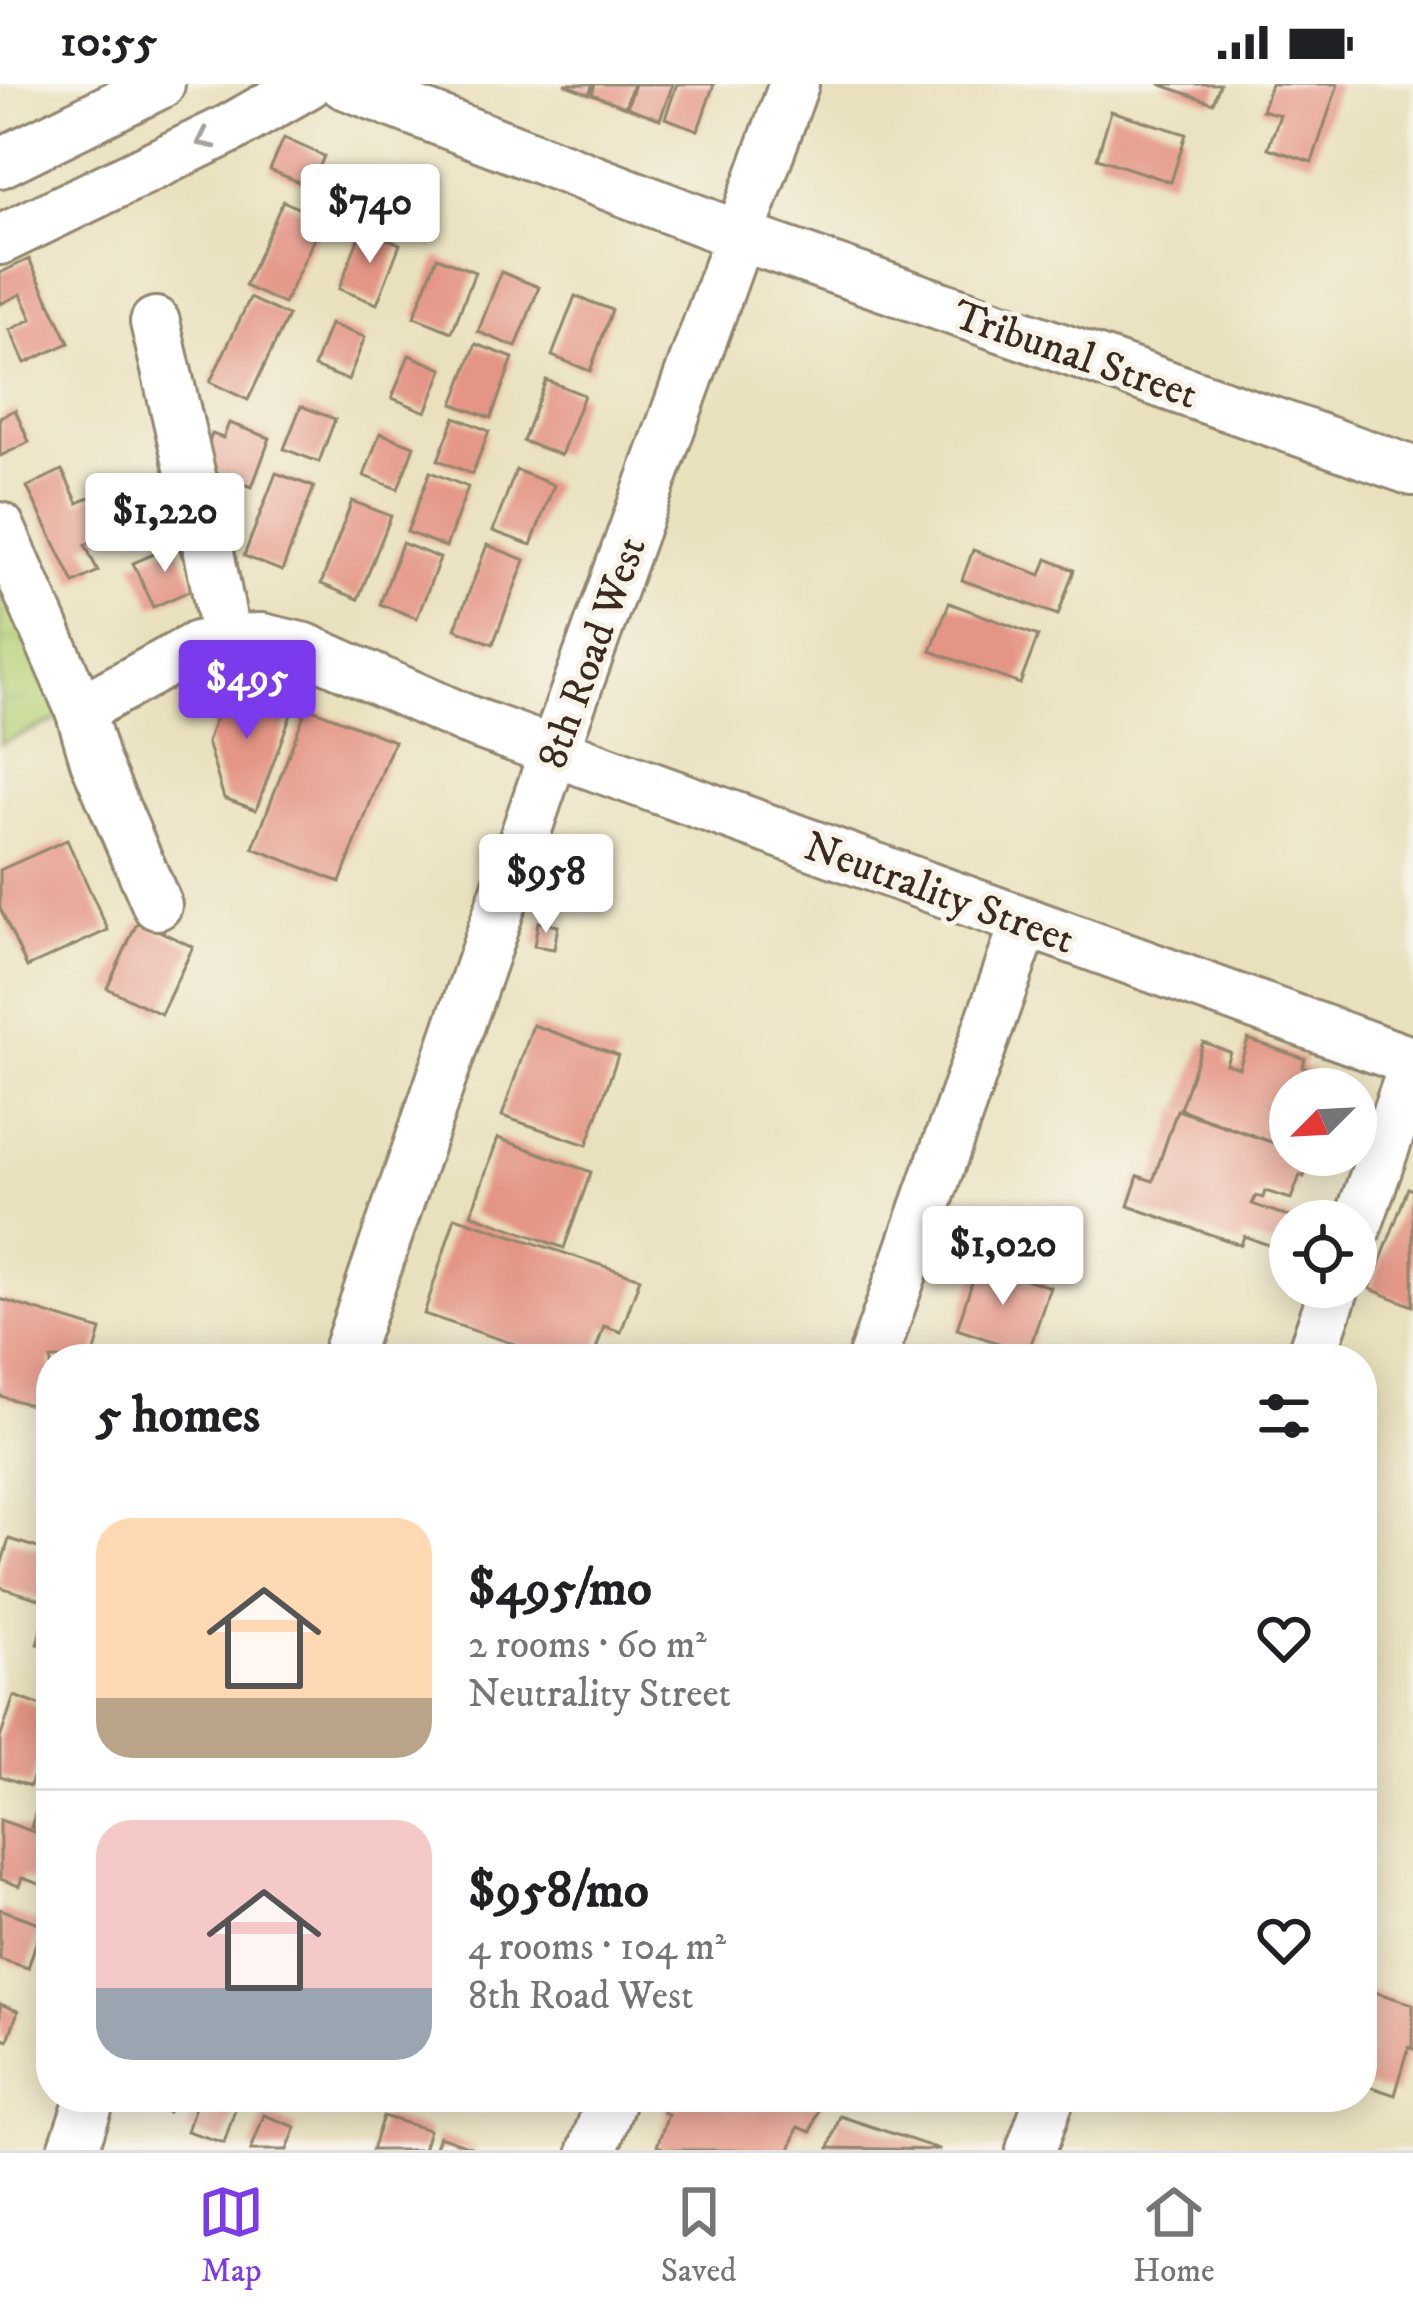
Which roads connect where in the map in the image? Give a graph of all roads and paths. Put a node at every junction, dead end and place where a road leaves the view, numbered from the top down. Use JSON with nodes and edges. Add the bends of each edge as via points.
{"nodes":[{"id":1,"x":160,"y":84,"type":"edge"},
{"id":2,"x":308,"y":84,"type":"edge"},
{"id":3,"x":344,"y":84,"type":"edge"},
{"id":4,"x":794,"y":84,"type":"edge"},
{"id":5,"x":0,"y":163,"type":"edge"},
{"id":6,"x":740,"y":236,"type":"junction"},
{"id":7,"x":0,"y":240,"type":"edge"},
{"id":8,"x":154,"y":322,"type":"dead end"},
{"id":9,"x":1413,"y":471,"type":"edge"},
{"id":10,"x":0,"y":527,"type":"edge"},
{"id":11,"x":226,"y":640,"type":"junction"},
{"id":12,"x":80,"y":710,"type":"junction"},
{"id":13,"x":554,"y":751,"type":"junction"},
{"id":14,"x":158,"y":904,"type":"dead end"},
{"id":15,"x":1025,"y":922,"type":"junction"},
{"id":16,"x":1413,"y":1064,"type":"edge"},
{"id":17,"x":1366,"y":1200,"type":"edge"},
{"id":18,"x":1328,"y":1308,"type":"edge"},
{"id":19,"x":350,"y":1344,"type":"edge"},
{"id":20,"x":877,"y":1344,"type":"edge"},
{"id":21,"x":1315,"y":1344,"type":"edge"},
{"id":22,"x":86,"y":2112,"type":"edge"},
{"id":23,"x":607,"y":2112,"type":"edge"},
{"id":24,"x":1045,"y":2112,"type":"edge"},
{"id":25,"x":73,"y":2150,"type":"edge"},
{"id":26,"x":593,"y":2150,"type":"edge"},
{"id":27,"x":1031,"y":2150,"type":"edge"}],
"edges":[{"from":1,"to":5,"type":"street"},
{"from":2,"to":7,"type":"street","one_way":true},
{"from":3,"to":6,"type":"street","name":"Tribunal Street"},
{"from":4,"to":6,"type":"street","name":"8th Road West"},
{"from":6,"to":9,"type":"street","name":"Tribunal Street"},
{"from":6,"to":13,"type":"street","name":"8th Road West"},
{"from":8,"to":11,"type":"street"},
{"from":10,"to":12,"type":"street"},
{"from":11,"to":12,"type":"street","via":[[197,646]]},
{"from":11,"to":13,"type":"street","name":"Neutrality Street","via":[[305,648]]},
{"from":12,"to":14,"type":"street"},
{"from":13,"to":15,"type":"street","name":"Neutrality Street"},
{"from":13,"to":19,"type":"street","name":"8th Road West"},
{"from":15,"to":16,"type":"street","name":"Neutrality Street"},
{"from":15,"to":20,"type":"street"},
{"from":16,"to":17,"type":"street"},
{"from":18,"to":21,"type":"street"},
{"from":22,"to":25,"type":"street"},
{"from":23,"to":26,"type":"street"},
{"from":24,"to":27,"type":"street"}]}
